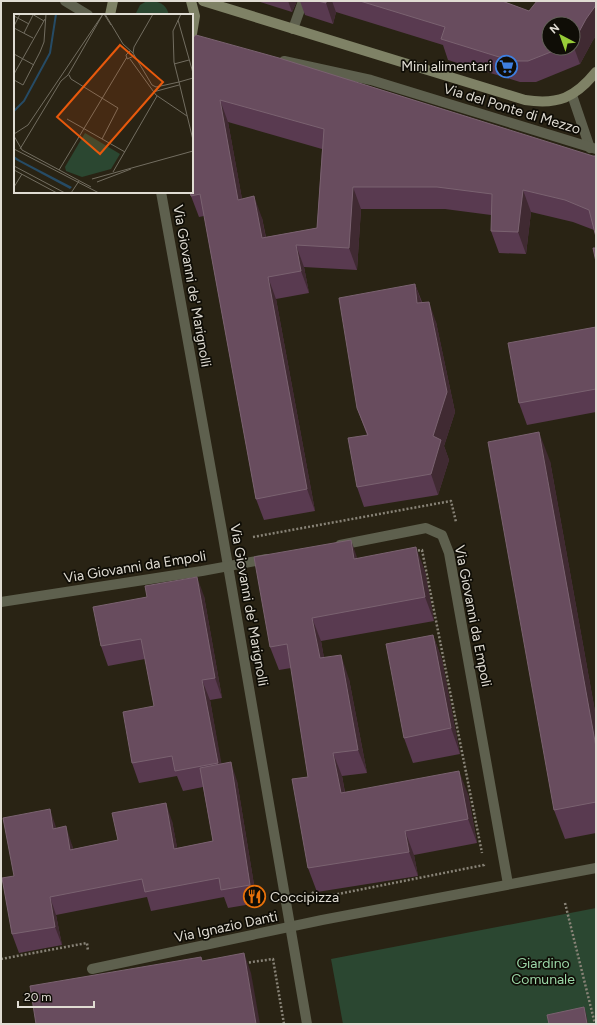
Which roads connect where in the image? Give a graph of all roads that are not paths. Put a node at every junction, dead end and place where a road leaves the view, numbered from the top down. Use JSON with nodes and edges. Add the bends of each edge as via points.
{"nodes":[{"id":1,"x":65,"y":1,"type":"edge"},
{"id":2,"x":113,"y":1,"type":"edge"},
{"id":3,"x":191,"y":1,"type":"edge"},
{"id":4,"x":203,"y":1,"type":"edge"},
{"id":5,"x":303,"y":1,"type":"edge"},
{"id":6,"x":86,"y":14,"type":"edge"},
{"id":7,"x":110,"y":14,"type":"edge"},
{"id":8,"x":193,"y":28,"type":"edge"},
{"id":9,"x":294,"y":29,"type":"junction"},
{"id":10,"x":273,"y":59,"type":"edge"},
{"id":11,"x":596,"y":72,"type":"edge"},
{"id":12,"x":572,"y":95,"type":"junction"},
{"id":13,"x":594,"y":145,"type":"edge"},
{"id":14,"x":161,"y":193,"type":"edge"},
{"id":15,"x":331,"y":547,"type":"edge"},
{"id":16,"x":278,"y":557,"type":"edge"},
{"id":17,"x":227,"y":566,"type":"junction"},
{"id":18,"x":1,"y":602,"type":"edge"},
{"id":19,"x":596,"y":868,"type":"edge"},
{"id":20,"x":508,"y":884,"type":"junction"},
{"id":21,"x":290,"y":928,"type":"junction"},
{"id":22,"x":92,"y":969,"type":"road end"},
{"id":23,"x":306,"y":1024,"type":"edge"}],
"edges":[{"from":1,"to":6,"type":"street"},
{"from":2,"to":7,"type":"main road"},
{"from":3,"to":8,"type":"main road","via":[[195,16]]},
{"from":4,"to":9,"type":"main road","name":"Via del Ponte di Mezzo"},
{"from":5,"to":9,"type":"street"},
{"from":9,"to":12,"type":"main road","name":"Via del Ponte di Mezzo","via":[[525,100],[553,101]]},
{"from":10,"to":13,"type":"street","name":"Via del Ponte di Mezzo","via":[[371,80]]},
{"from":11,"to":12,"type":"main road"},
{"from":12,"to":13,"type":"street","name":"Via del Ponte di Mezzo"},
{"from":14,"to":17,"type":"street","name":"Via Giovanni de' Marignolli"},
{"from":15,"to":20,"type":"street","name":"Via Giovanni da Empoli","via":[[426,528],[442,535],[449,553]]},
{"from":16,"to":17,"type":"street","name":"Via Giovanni da Empoli"},
{"from":17,"to":18,"type":"street","name":"Via Giovanni da Empoli"},
{"from":17,"to":21,"type":"street","name":"Via Giovanni de' Marignolli"},
{"from":19,"to":20,"type":"street","name":"Via Ignazio Danti"},
{"from":20,"to":21,"type":"street","name":"Via Ignazio Danti"},
{"from":21,"to":22,"type":"street","name":"Via Ignazio Danti"},
{"from":21,"to":23,"type":"street","name":"Via Giovanni de' Marignolli"}]}
